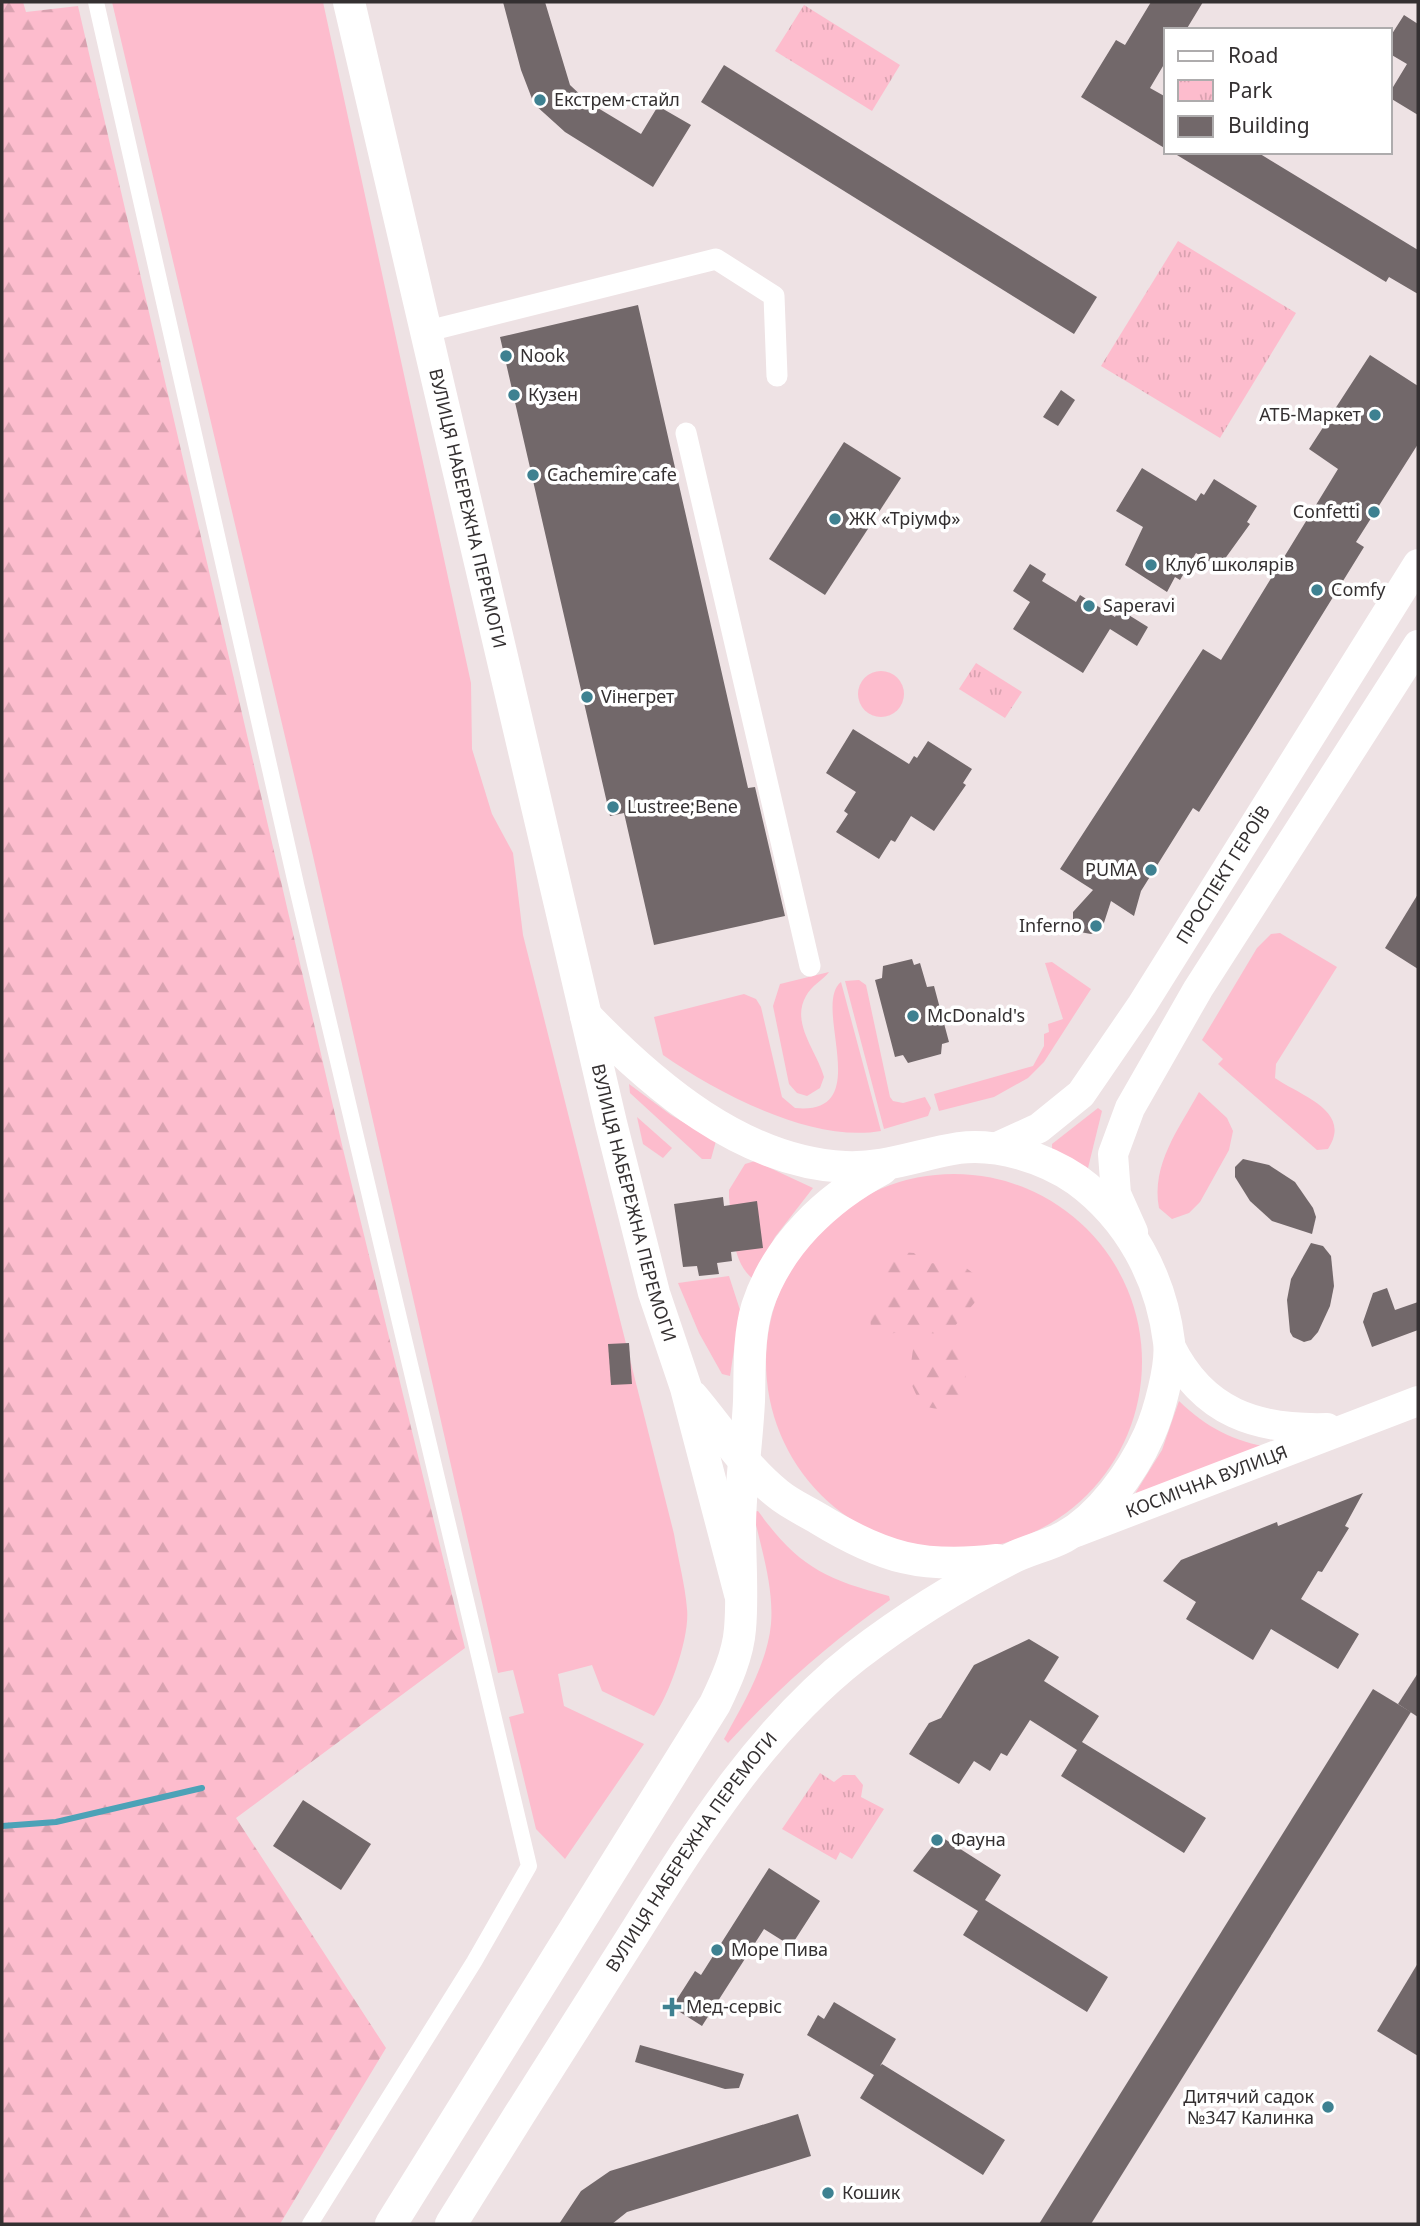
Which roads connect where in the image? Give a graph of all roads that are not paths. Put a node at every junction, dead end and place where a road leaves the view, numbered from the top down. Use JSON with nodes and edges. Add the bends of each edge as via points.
{"nodes":[{"id":1,"x":96,"y":2,"type":"edge"},
{"id":2,"x":349,"y":2,"type":"edge"},
{"id":3,"x":428,"y":331,"type":"junction"},
{"id":4,"x":777,"y":376,"type":"dead end"},
{"id":5,"x":686,"y":433,"type":"dead end"},
{"id":6,"x":1418,"y":564,"type":"edge"},
{"id":7,"x":1418,"y":645,"type":"edge"},
{"id":8,"x":810,"y":965,"type":"dead end"},
{"id":9,"x":586,"y":1016,"type":"junction"},
{"id":10,"x":993,"y":1149,"type":"junction"},
{"id":11,"x":893,"y":1164,"type":"junction"},
{"id":12,"x":1136,"y":1239,"type":"junction"},
{"id":13,"x":1170,"y":1346,"type":"junction"},
{"id":14,"x":686,"y":1388,"type":"junction"},
{"id":15,"x":749,"y":1400,"type":"junction"},
{"id":16,"x":1418,"y":1401,"type":"edge"},
{"id":17,"x":1348,"y":1428,"type":"junction"},
{"id":18,"x":744,"y":1459,"type":"junction"},
{"id":19,"x":828,"y":1524,"type":"junction"},
{"id":20,"x":1066,"y":1536,"type":"junction"},
{"id":21,"x":1012,"y":1558,"type":"junction"},
{"id":22,"x":740,"y":1594,"type":"junction"},
{"id":23,"x":310,"y":2224,"type":"edge"},
{"id":24,"x":391,"y":2224,"type":"edge"},
{"id":25,"x":451,"y":2224,"type":"edge"}],
"edges":[{"from":1,"to":23,"type":"street","via":[[296,884],[529,1866]]},
{"from":2,"to":3,"type":"main road","name":"ВУЛИЦЯ НАБЕРЕЖНА ПЕРЕМОГИ"},
{"from":3,"to":4,"type":"street","via":[[716,259],[774,296]]},
{"from":3,"to":9,"type":"main road","name":"ВУЛИЦЯ НАБЕРЕЖНА ПЕРЕМОГИ"},
{"from":5,"to":8,"type":"street"},
{"from":6,"to":10,"type":"main road","name":"ПРОСПЕКТ ГЕРОЇВ","via":[[1142,1005],[1081,1094],[1039,1128]]},
{"from":7,"to":12,"type":"main road","via":[[1198,989],[1130,1108],[1114,1154],[1116,1194]]},
{"from":9,"to":11,"type":"main road","name":"ВУЛИЦЯ НАБЕРЕЖНА ПЕРЕМОГИ","via":[[661,1087],[742,1138],[811,1162],[847,1167]]},
{"from":9,"to":14,"type":"main road","name":"ВУЛИЦЯ НАБЕРЕЖНА ПЕРЕМОГИ","via":[[654,1293]]},
{"from":10,"to":11,"type":"main road","name":"ВУЛИЦЯ НАБЕРЕЖНА ПЕРЕМОГИ","via":[[963,1147]]},
{"from":10,"to":12,"type":"main road","name":"ВУЛИЦЯ НАБЕРЕЖНА ПЕРЕМОГИ","via":[[1032,1157],[1072,1177],[1107,1204]]},
{"from":11,"to":15,"type":"main road","name":"ВУЛИЦЯ НАБЕРЕЖНА ПЕРЕМОГИ","via":[[849,1187],[815,1215],[770,1278],[755,1318]]},
{"from":12,"to":13,"type":"main road","name":"ВУЛИЦЯ НАБЕРЕЖНА ПЕРЕМОГИ"},
{"from":13,"to":17,"type":"main road","name":"КОСМІЧНА ВУЛИЦЯ","via":[[1198,1387],[1222,1408],[1288,1429]]},
{"from":13,"to":20,"type":"main road","name":"ВУЛИЦЯ НАБЕРЕЖНА ПЕРЕМОГИ","via":[[1150,1434],[1100,1507]]},
{"from":14,"to":18,"type":"main road","name":"ВУЛИЦЯ НАБЕРЕЖНА ПЕРЕМОГИ"},
{"from":14,"to":22,"type":"main road","name":"ВУЛИЦЯ НАБЕРЕЖНА ПЕРЕМОГИ"},
{"from":15,"to":18,"type":"main road","name":"ВУЛИЦЯ НАБЕРЕЖНА ПЕРЕМОГИ"},
{"from":15,"to":19,"type":"main road","name":"ВУЛИЦЯ НАБЕРЕЖНА ПЕРЕМОГИ","via":[[759,1438],[790,1490]]},
{"from":16,"to":17,"type":"main road","name":"КОСМІЧНА ВУЛИЦЯ"},
{"from":17,"to":20,"type":"main road","name":"КОСМІЧНА ВУЛИЦЯ"},
{"from":18,"to":19,"type":"main road","name":"ВУЛИЦЯ НАБЕРЕЖНА ПЕРЕМОГИ","via":[[778,1494]]},
{"from":18,"to":22,"type":"main road","name":"ВУЛИЦЯ НАБЕРЕЖНА ПЕРЕМОГИ"},
{"from":19,"to":21,"type":"main road","name":"ВУЛИЦЯ НАБЕРЕЖНА ПЕРЕМОГИ","via":[[869,1548],[918,1562],[956,1565]]},
{"from":20,"to":21,"type":"main road","name":"ВУЛИЦЯ НАБЕРЕЖНА ПЕРЕМОГИ"},
{"from":21,"to":25,"type":"main road","name":"ВУЛИЦЯ НАБЕРЕЖНА ПЕРЕМОГИ","via":[[922,1610],[854,1658],[775,1732],[708,1818]]},
{"from":22,"to":24,"type":"main road","name":"ВУЛИЦЯ НАБЕРЕЖНА ПЕРЕМОГИ","via":[[740,1631],[729,1674],[715,1704]]}]}
